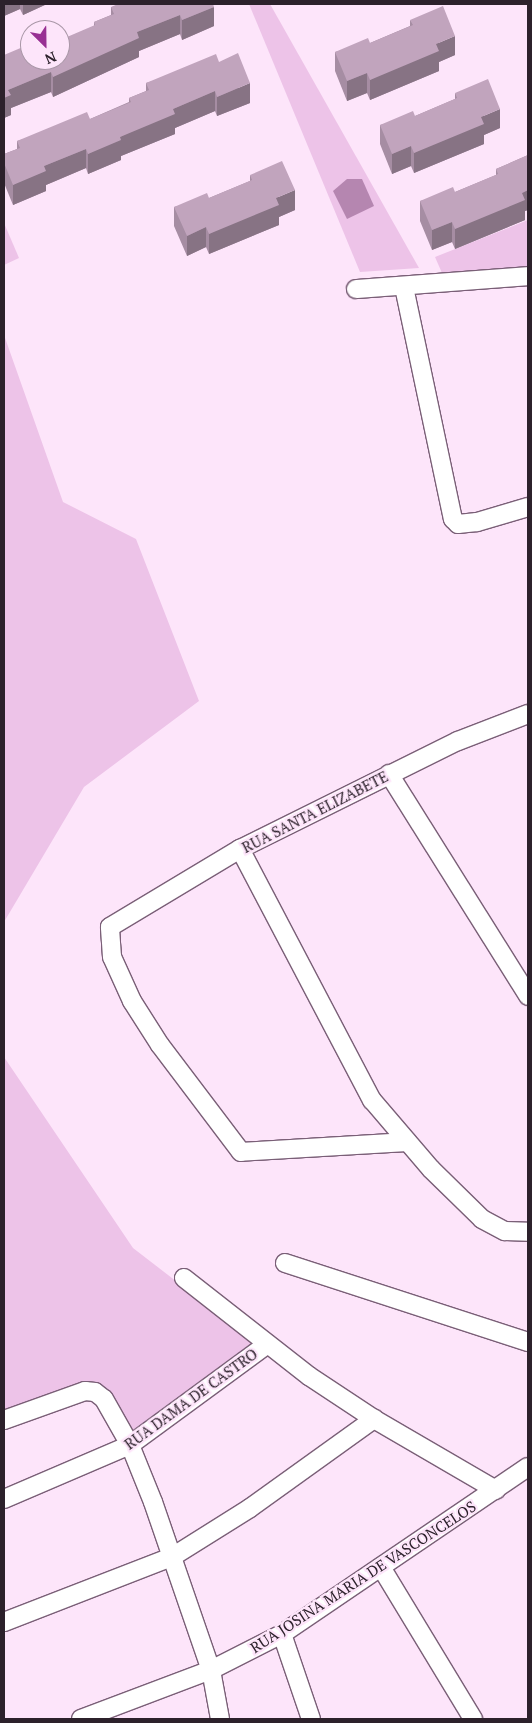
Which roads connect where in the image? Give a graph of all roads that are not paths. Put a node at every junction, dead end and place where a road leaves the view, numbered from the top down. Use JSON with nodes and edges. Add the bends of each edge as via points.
{"nodes":[{"id":1,"x":528,"y":276,"type":"edge"},
{"id":2,"x":404,"y":287,"type":"junction"},
{"id":3,"x":356,"y":288,"type":"dead end"},
{"id":4,"x":528,"y":507,"type":"edge"},
{"id":5,"x":528,"y":714,"type":"edge"},
{"id":6,"x":389,"y":774,"type":"junction"},
{"id":7,"x":240,"y":848,"type":"junction"},
{"id":8,"x":528,"y":996,"type":"edge"},
{"id":9,"x":407,"y":1142,"type":"junction"},
{"id":10,"x":528,"y":1232,"type":"edge"},
{"id":11,"x":285,"y":1263,"type":"dead end"},
{"id":12,"x":184,"y":1278,"type":"dead end"},
{"id":13,"x":528,"y":1342,"type":"edge"},
{"id":14,"x":266,"y":1344,"type":"junction"},
{"id":15,"x":374,"y":1419,"type":"junction"},
{"id":16,"x":4,"y":1420,"type":"edge"},
{"id":17,"x":130,"y":1445,"type":"junction"},
{"id":18,"x":528,"y":1467,"type":"edge"},
{"id":19,"x":496,"y":1490,"type":"junction"},
{"id":20,"x":4,"y":1499,"type":"edge"},
{"id":21,"x":172,"y":1557,"type":"junction"},
{"id":22,"x":381,"y":1567,"type":"junction"},
{"id":23,"x":4,"y":1622,"type":"edge"},
{"id":24,"x":282,"y":1634,"type":"junction"},
{"id":25,"x":211,"y":1670,"type":"junction"},
{"id":26,"x":81,"y":1719,"type":"edge"},
{"id":27,"x":220,"y":1719,"type":"edge"},
{"id":28,"x":311,"y":1719,"type":"edge"},
{"id":29,"x":473,"y":1719,"type":"edge"}],
"edges":[{"from":1,"to":2,"type":"street"},
{"from":2,"to":3,"type":"street"},
{"from":2,"to":4,"type":"street","via":[[450,512],[458,524],[478,522]]},
{"from":5,"to":6,"type":"street","name":"RUA SANTA ELIZABETE","via":[[458,741]]},
{"from":6,"to":7,"type":"street","name":"RUA SANTA ELIZABETE"},
{"from":6,"to":8,"type":"street"},
{"from":7,"to":9,"type":"street","via":[[372,1100]]},
{"from":7,"to":9,"type":"street","name":"RUA SANTA ELIZABETE","via":[[110,927],[112,958],[132,1001],[241,1152]]},
{"from":9,"to":10,"type":"street","via":[[482,1219],[505,1231]]},
{"from":11,"to":13,"type":"street"},
{"from":12,"to":14,"type":"street"},
{"from":14,"to":15,"type":"street"},
{"from":14,"to":17,"type":"street","name":"RUA DAMA DE CASTRO"},
{"from":15,"to":19,"type":"street"},
{"from":15,"to":21,"type":"street","via":[[250,1508]]},
{"from":16,"to":17,"type":"street","via":[[75,1394],[93,1391],[104,1399]]},
{"from":17,"to":20,"type":"street","name":"RUA DAMA DE CASTRO"},
{"from":17,"to":21,"type":"street"},
{"from":18,"to":19,"type":"street","name":"RUA JOSINA MARIA DE VASCONCELOS"},
{"from":19,"to":22,"type":"street","name":"RUA JOSINA MARIA DE VASCONCELOS"},
{"from":21,"to":23,"type":"street"},
{"from":21,"to":25,"type":"street"},
{"from":22,"to":24,"type":"street","name":"RUA JOSINA MARIA DE VASCONCELOS"},
{"from":22,"to":29,"type":"street"},
{"from":24,"to":25,"type":"street","name":"RUA JOSINA MARIA DE VASCONCELOS"},
{"from":24,"to":28,"type":"street"},
{"from":25,"to":26,"type":"street","name":"RUA JOSINA MARIA DE VASCONCELOS"},
{"from":25,"to":27,"type":"street"}]}
